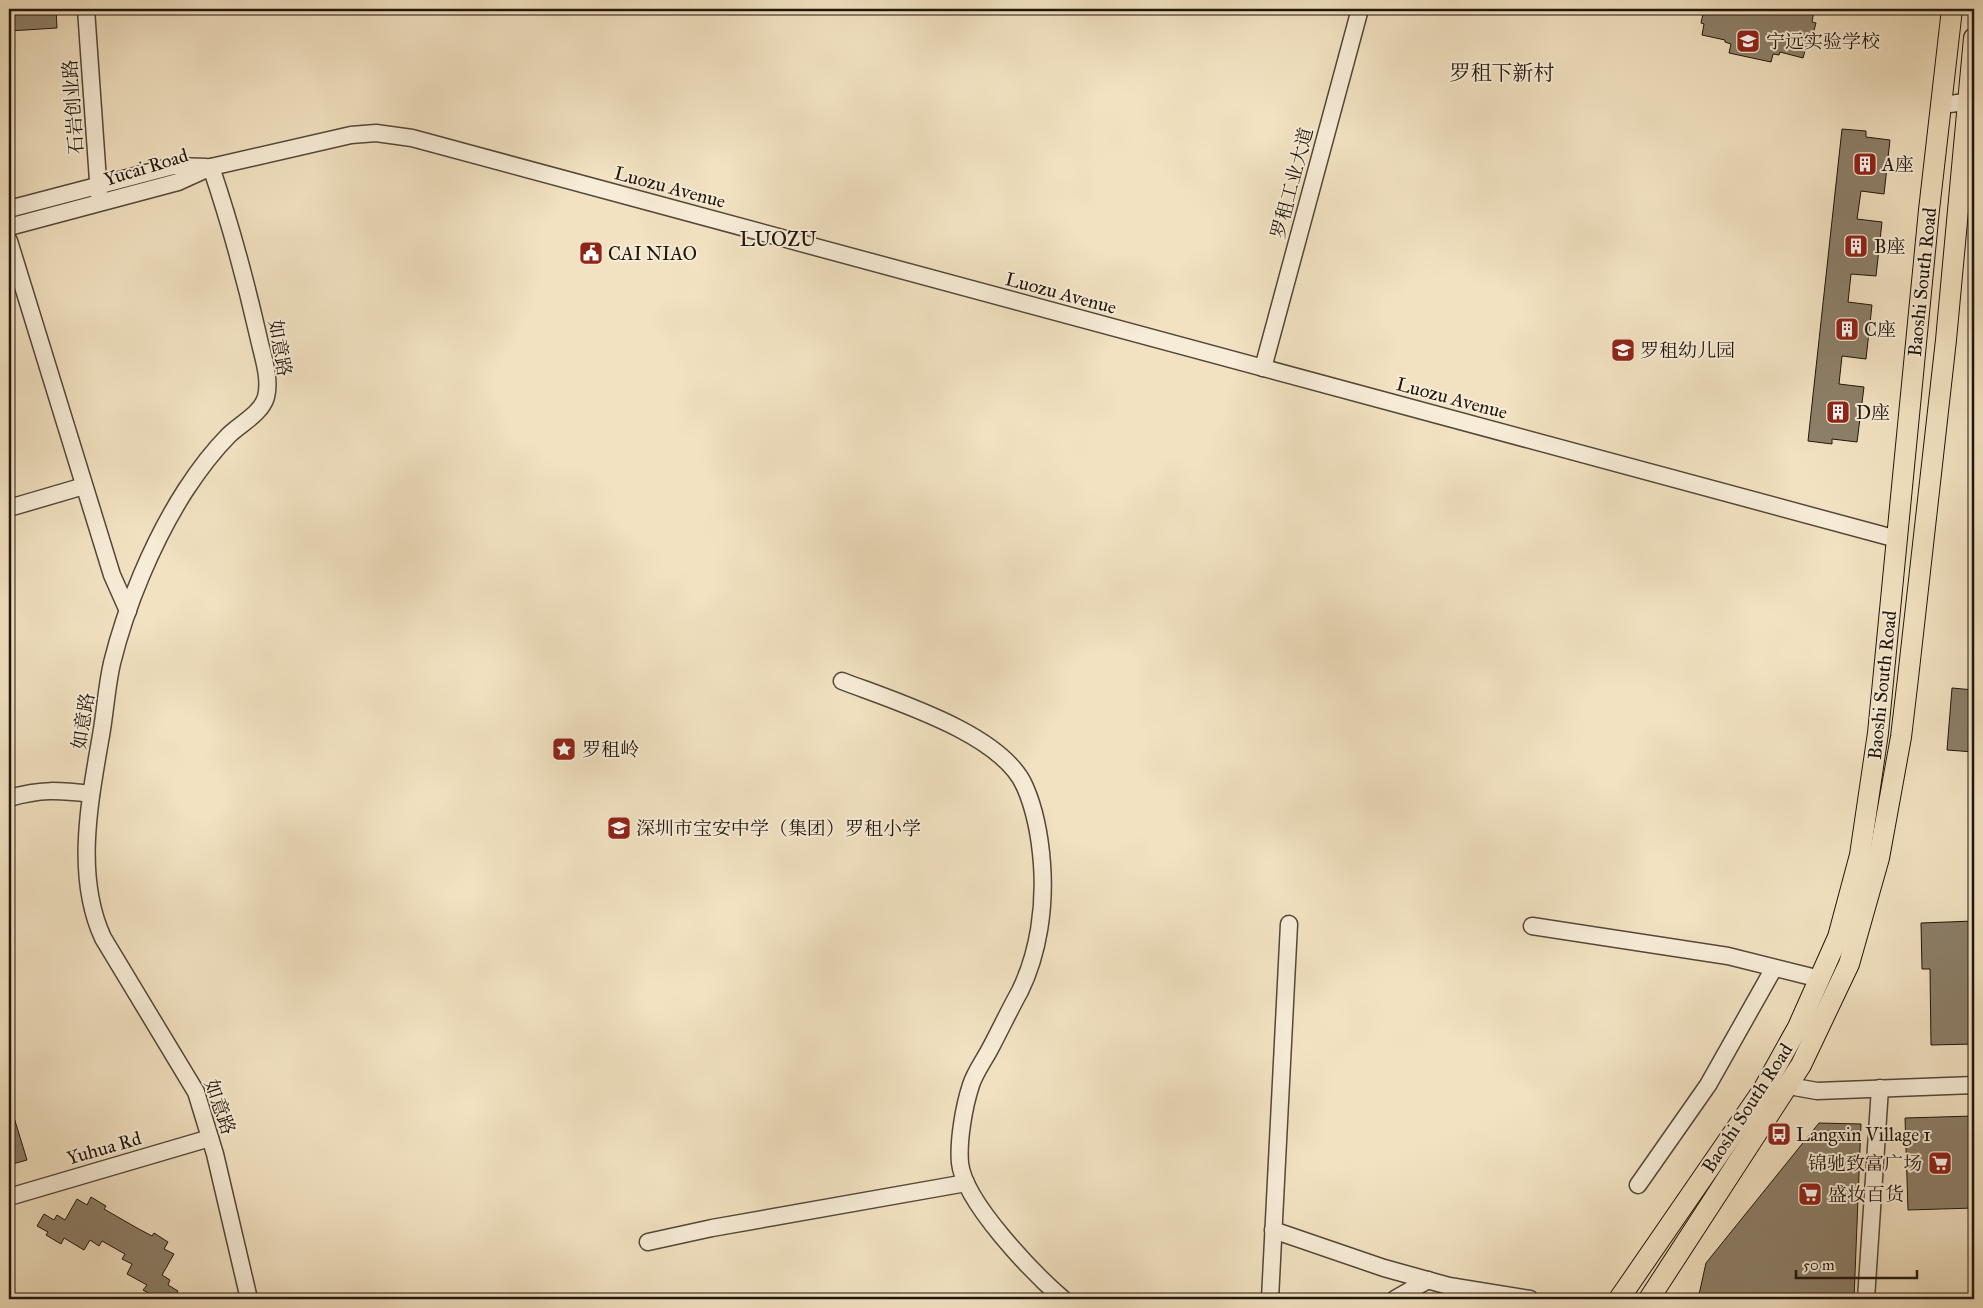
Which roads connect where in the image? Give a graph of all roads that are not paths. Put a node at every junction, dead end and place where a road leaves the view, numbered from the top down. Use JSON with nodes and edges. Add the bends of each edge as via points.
{"nodes":[{"id":1,"x":86,"y":9,"type":"edge"},
{"id":2,"x":1360,"y":9,"type":"edge"},
{"id":3,"x":1952,"y":9,"type":"edge"},
{"id":4,"x":1974,"y":38,"type":"edge"},
{"id":5,"x":1971,"y":101,"type":"edge"},
{"id":6,"x":1941,"y":105,"type":"junction"},
{"id":7,"x":211,"y":167,"type":"junction"},
{"id":8,"x":98,"y":185,"type":"junction"},
{"id":9,"x":100,"y":203,"type":"junction"},
{"id":10,"x":9,"y":209,"type":"edge"},
{"id":11,"x":9,"y":227,"type":"edge"},
{"id":12,"x":9,"y":241,"type":"edge"},
{"id":13,"x":1263,"y":368,"type":"junction"},
{"id":14,"x":84,"y":486,"type":"junction"},
{"id":15,"x":9,"y":508,"type":"edge"},
{"id":16,"x":1897,"y":539,"type":"junction"},
{"id":17,"x":128,"y":611,"type":"junction"},
{"id":18,"x":842,"y":680,"type":"dead end"},
{"id":19,"x":91,"y":794,"type":"junction"},
{"id":20,"x":9,"y":798,"type":"edge"},
{"id":21,"x":1289,"y":924,"type":"dead end"},
{"id":22,"x":1532,"y":926,"type":"dead end"},
{"id":23,"x":1774,"y":968,"type":"junction"},
{"id":24,"x":1820,"y":979,"type":"junction"},
{"id":25,"x":1974,"y":1085,"type":"edge"},
{"id":26,"x":1789,"y":1086,"type":"junction"},
{"id":27,"x":1880,"y":1088,"type":"junction"},
{"id":28,"x":210,"y":1138,"type":"junction"},
{"id":29,"x":966,"y":1184,"type":"junction"},
{"id":30,"x":1638,"y":1185,"type":"dead end"},
{"id":31,"x":9,"y":1196,"type":"edge"},
{"id":32,"x":1273,"y":1230,"type":"junction"},
{"id":33,"x":648,"y":1242,"type":"dead end"},
{"id":34,"x":1428,"y":1280,"type":"junction"},
{"id":35,"x":249,"y":1299,"type":"edge"},
{"id":36,"x":1063,"y":1299,"type":"edge"},
{"id":37,"x":1270,"y":1299,"type":"edge"},
{"id":38,"x":1395,"y":1299,"type":"edge"},
{"id":39,"x":1530,"y":1299,"type":"edge"},
{"id":40,"x":1619,"y":1299,"type":"edge"},
{"id":41,"x":1648,"y":1299,"type":"edge"},
{"id":42,"x":1866,"y":1299,"type":"edge"}],
"edges":[{"from":1,"to":8,"type":"street","name":"石岩创业路"},
{"from":2,"to":13,"type":"street","name":"罗租工业大道"},
{"from":3,"to":6,"type":"main road","name":"Baoshi South Road"},
{"from":4,"to":5,"type":"main road","name":"Baoshi South Road"},
{"from":5,"to":6,"type":"street"},
{"from":5,"to":26,"type":"main road","name":"Baoshi South Road","via":[[1909,669],[1888,817],[1849,964]]},
{"from":6,"to":16,"type":"main road","name":"Baoshi South Road"},
{"from":7,"to":8,"type":"street","name":"Yucai Road","via":[[173,166]]},
{"from":7,"to":9,"type":"street","name":"Yucai Road","via":[[178,182]]},
{"from":7,"to":13,"type":"street","name":"Luozu Avenue","via":[[351,135],[376,133],[412,138]]},
{"from":7,"to":17,"type":"street","name":"如意路","via":[[246,280],[265,366],[266,397],[260,408],[228,435],[203,464],[182,495]]},
{"from":8,"to":9,"type":"street","name":"石岩创业路"},
{"from":8,"to":10,"type":"street","name":"Yucai Road"},
{"from":9,"to":11,"type":"street","name":"Yucai Road"},
{"from":12,"to":14,"type":"street"},
{"from":13,"to":16,"type":"street","name":"Luozu Avenue"},
{"from":14,"to":15,"type":"street"},
{"from":14,"to":17,"type":"street","via":[[112,576]]},
{"from":16,"to":24,"type":"main road","name":"Baoshi South Road","via":[[1878,733],[1860,855],[1838,937]]},
{"from":17,"to":19,"type":"street","name":"如意路","via":[[112,664]]},
{"from":18,"to":29,"type":"street","via":[[928,715],[986,745],[1006,760],[1025,786],[1039,829],[1043,888],[1039,933],[1022,987],[971,1084],[960,1163]]},
{"from":19,"to":20,"type":"street","via":[[35,791]]},
{"from":19,"to":28,"type":"street","name":"如意路","via":[[86,866],[93,918],[192,1084]]},
{"from":21,"to":32,"type":"street"},
{"from":22,"to":23,"type":"street","via":[[1728,956]]},
{"from":23,"to":24,"type":"street"},
{"from":23,"to":30,"type":"street","via":[[1708,1084]]},
{"from":24,"to":40,"type":"main road","name":"Baoshi South Road","via":[[1782,1059],[1763,1090]]},
{"from":25,"to":27,"type":"street"},
{"from":26,"to":27,"type":"street","via":[[1817,1091]]},
{"from":26,"to":41,"type":"main road","name":"Baoshi South Road"},
{"from":27,"to":42,"type":"street"},
{"from":28,"to":31,"type":"street","name":"Yuhua Rd"},
{"from":28,"to":35,"type":"street","name":"如意路"},
{"from":29,"to":33,"type":"street"},
{"from":29,"to":36,"type":"street","via":[[1000,1235]]},
{"from":32,"to":34,"type":"street"},
{"from":32,"to":37,"type":"street"},
{"from":34,"to":38,"type":"street"},
{"from":34,"to":39,"type":"street"}]}
